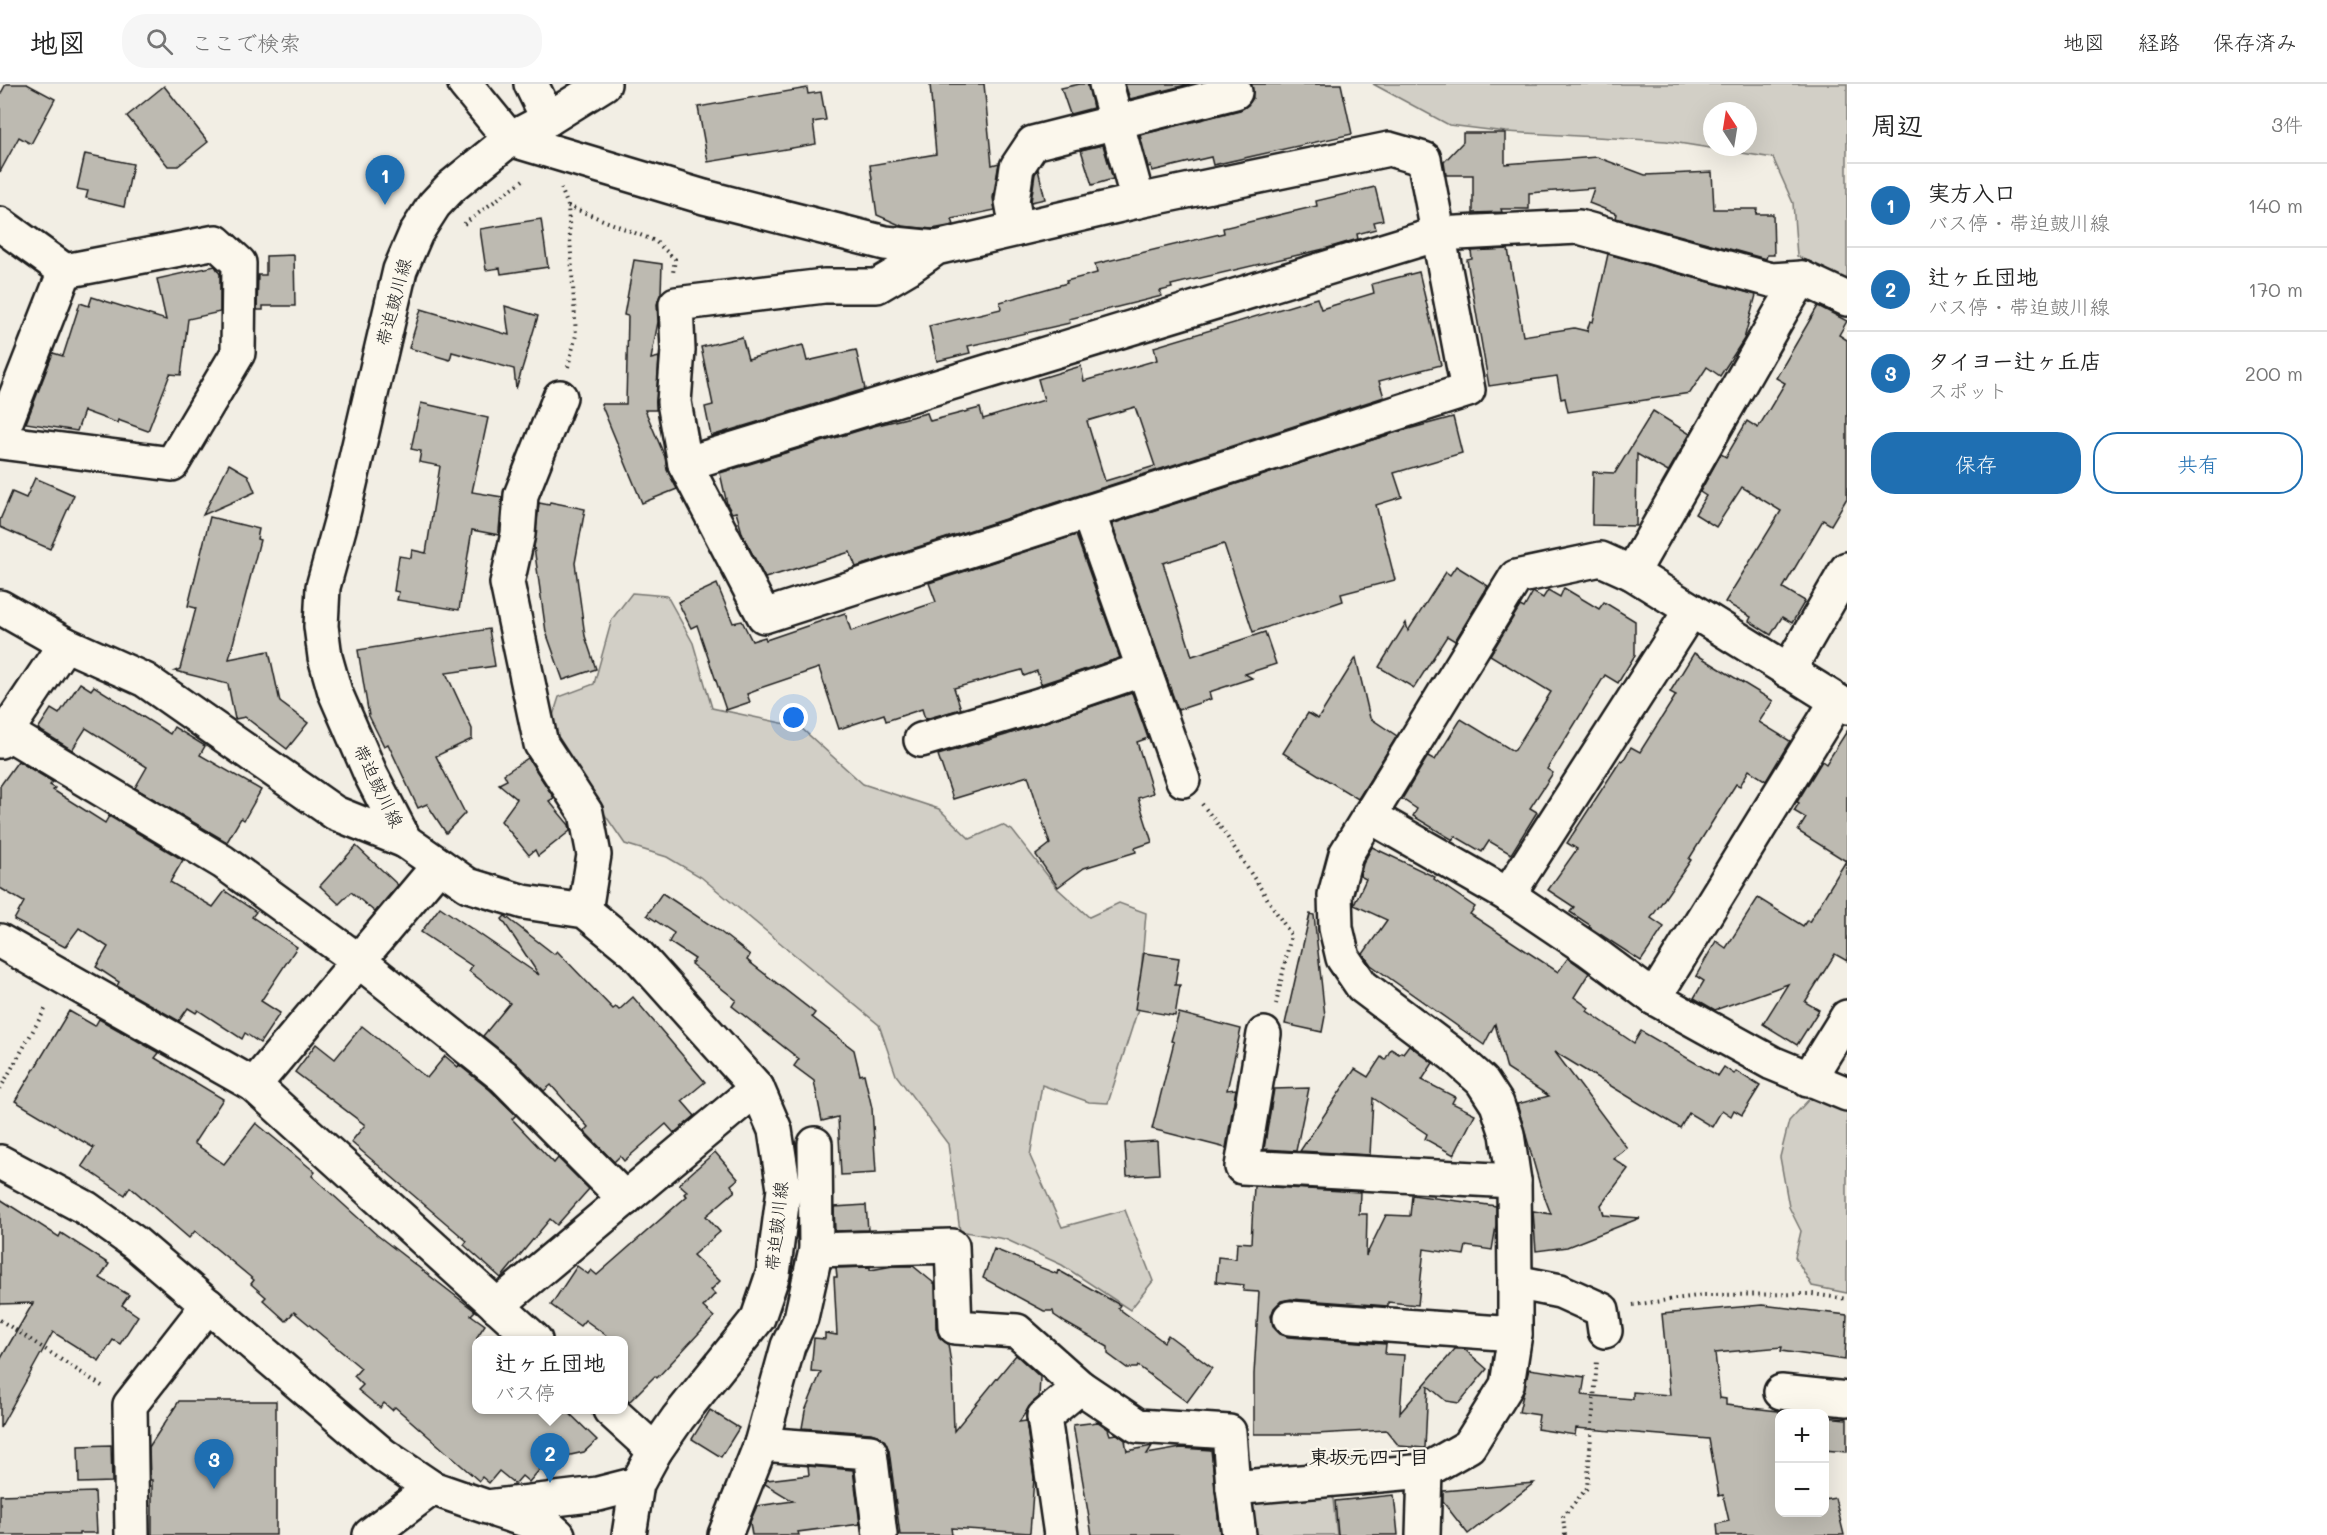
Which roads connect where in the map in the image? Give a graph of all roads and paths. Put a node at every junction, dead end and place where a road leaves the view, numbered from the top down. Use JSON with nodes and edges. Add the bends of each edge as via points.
{"nodes":[{"id":1,"x":465,"y":84,"type":"edge"},
{"id":2,"x":531,"y":84,"type":"edge"},
{"id":3,"x":604,"y":84,"type":"edge"},
{"id":4,"x":1106,"y":84,"type":"edge"},
{"id":5,"x":1235,"y":92,"type":"dead end"},
{"id":6,"x":548,"y":119,"type":"junction"},
{"id":7,"x":1116,"y":122,"type":"junction"},
{"id":8,"x":510,"y":139,"type":"junction"},
{"id":9,"x":528,"y":176,"type":"dead end"},
{"id":10,"x":555,"y":182,"type":"dead end"},
{"id":11,"x":1138,"y":201,"type":"junction"},
{"id":12,"x":568,"y":206,"type":"junction"},
{"id":13,"x":0,"y":224,"type":"edge"},
{"id":14,"x":1017,"y":229,"type":"junction"},
{"id":15,"x":456,"y":230,"type":"dead end"},
{"id":16,"x":1438,"y":234,"type":"junction"},
{"id":17,"x":936,"y":248,"type":"junction"},
{"id":18,"x":65,"y":271,"type":"junction"},
{"id":19,"x":1802,"y":278,"type":"junction"},
{"id":20,"x":1847,"y":299,"type":"edge"},
{"id":21,"x":676,"y":304,"type":"junction"},
{"id":22,"x":560,"y":397,"type":"joint"},
{"id":23,"x":0,"y":436,"type":"edge"},
{"id":24,"x":0,"y":442,"type":"edge"},
{"id":25,"x":685,"y":464,"type":"junction"},
{"id":26,"x":1088,"y":512,"type":"junction"},
{"id":27,"x":1847,"y":569,"type":"edge"},
{"id":28,"x":1632,"y":573,"type":"junction"},
{"id":29,"x":0,"y":607,"type":"edge"},
{"id":30,"x":1691,"y":610,"type":"junction"},
{"id":31,"x":65,"y":644,"type":"junction"},
{"id":32,"x":1144,"y":669,"type":"junction"},
{"id":33,"x":1788,"y":671,"type":"junction"},
{"id":34,"x":1842,"y":704,"type":"edge"},
{"id":35,"x":3,"y":736,"type":"edge"},
{"id":36,"x":921,"y":740,"type":"dead end"},
{"id":37,"x":1183,"y":780,"type":"joint"},
{"id":38,"x":1370,"y":816,"type":"junction"},
{"id":39,"x":405,"y":841,"type":"junction"},
{"id":40,"x":439,"y":864,"type":"junction"},
{"id":41,"x":1508,"y":895,"type":"junction"},
{"id":42,"x":585,"y":911,"type":"junction"},
{"id":43,"x":0,"y":941,"type":"edge"},
{"id":44,"x":359,"y":961,"type":"junction"},
{"id":45,"x":63,"y":977,"type":"junction"},
{"id":46,"x":1654,"y":998,"type":"junction"},
{"id":47,"x":1847,"y":1017,"type":"edge"},
{"id":48,"x":1264,"y":1034,"type":"joint"},
{"id":49,"x":1808,"y":1080,"type":"junction"},
{"id":50,"x":255,"y":1085,"type":"junction"},
{"id":51,"x":757,"y":1088,"type":"junction"},
{"id":52,"x":0,"y":1089,"type":"edge"},
{"id":53,"x":1847,"y":1094,"type":"edge"},
{"id":54,"x":815,"y":1144,"type":"dead end"},
{"id":55,"x":0,"y":1162,"type":"edge"},
{"id":56,"x":1514,"y":1181,"type":"junction"},
{"id":57,"x":625,"y":1199,"type":"junction"},
{"id":58,"x":816,"y":1250,"type":"junction"},
{"id":59,"x":1515,"y":1282,"type":"junction"},
{"id":60,"x":1847,"y":1299,"type":"edge"},
{"id":61,"x":208,"y":1305,"type":"junction"},
{"id":62,"x":497,"y":1306,"type":"junction"},
{"id":63,"x":1290,"y":1318,"type":"dead end"},
{"id":64,"x":0,"y":1320,"type":"edge"},
{"id":65,"x":1604,"y":1320,"type":"junction"},
{"id":66,"x":1515,"y":1334,"type":"junction"},
{"id":67,"x":530,"y":1336,"type":"edge"},
{"id":68,"x":1080,"y":1387,"type":"junction"},
{"id":69,"x":1780,"y":1392,"type":"dead end"},
{"id":70,"x":1847,"y":1399,"type":"edge"},
{"id":71,"x":130,"y":1405,"type":"junction"},
{"id":72,"x":614,"y":1414,"type":"edge"},
{"id":73,"x":761,"y":1444,"type":"junction"},
{"id":74,"x":655,"y":1452,"type":"junction"},
{"id":75,"x":1425,"y":1471,"type":"junction"},
{"id":76,"x":637,"y":1484,"type":"junction"},
{"id":77,"x":432,"y":1488,"type":"junction"},
{"id":78,"x":1233,"y":1488,"type":"junction"},
{"id":79,"x":487,"y":1507,"type":"junction"},
{"id":80,"x":132,"y":1535,"type":"edge"},
{"id":81,"x":370,"y":1535,"type":"edge"},
{"id":82,"x":558,"y":1535,"type":"edge"},
{"id":83,"x":630,"y":1535,"type":"edge"},
{"id":84,"x":725,"y":1535,"type":"edge"},
{"id":85,"x":880,"y":1535,"type":"edge"},
{"id":86,"x":1061,"y":1535,"type":"edge"},
{"id":87,"x":1239,"y":1535,"type":"edge"},
{"id":88,"x":1423,"y":1535,"type":"edge"},
{"id":89,"x":1565,"y":1535,"type":"edge"}],
"edges":[{"from":1,"to":8,"type":"street"},
{"from":2,"to":6,"type":"street"},
{"from":3,"to":6,"type":"street","name":"帯迫皷川線"},
{"from":4,"to":7,"type":"street"},
{"from":5,"to":7,"type":"street"},
{"from":6,"to":8,"type":"street","name":"帯迫皷川線"},
{"from":7,"to":11,"type":"street"},
{"from":7,"to":14,"type":"street","via":[[1033,143],[1017,167],[1012,201]]},
{"from":8,"to":17,"type":"street","via":[[704,197],[885,243]]},
{"from":8,"to":39,"type":"street","name":"帯迫皷川線","via":[[440,199],[416,233],[400,270],[323,587],[321,626],[335,692]]},
{"from":9,"to":15,"type":"path"},
{"from":10,"to":12,"type":"path"},
{"from":11,"to":14,"type":"street"},
{"from":11,"to":16,"type":"street","via":[[1389,149],[1424,159]]},
{"from":12,"to":21,"type":"path","via":[[655,241],[675,259],[671,288]]},
{"from":12,"to":22,"type":"path","via":[[576,335]]},
{"from":13,"to":18,"type":"street"},
{"from":14,"to":17,"type":"street"},
{"from":16,"to":19,"type":"street","via":[[1579,227],[1771,280]]},
{"from":16,"to":25,"type":"street"},
{"from":16,"to":26,"type":"street","via":[[1468,390]]},
{"from":17,"to":21,"type":"street","via":[[877,286],[824,286]]},
{"from":18,"to":23,"type":"street"},
{"from":18,"to":24,"type":"street","via":[[216,242],[239,263],[238,353],[172,464]]},
{"from":19,"to":20,"type":"street"},
{"from":19,"to":28,"type":"street"},
{"from":21,"to":25,"type":"street","via":[[674,402]]},
{"from":22,"to":42,"type":"street","via":[[521,495],[518,534],[507,584],[541,744],[586,813],[594,855]]},
{"from":25,"to":26,"type":"street","via":[[764,616]]},
{"from":26,"to":32,"type":"street"},
{"from":27,"to":33,"type":"street"},
{"from":28,"to":30,"type":"street"},
{"from":28,"to":38,"type":"street","via":[[1601,558],[1516,577]]},
{"from":29,"to":31,"type":"street"},
{"from":30,"to":33,"type":"street"},
{"from":30,"to":41,"type":"street"},
{"from":31,"to":35,"type":"street"},
{"from":31,"to":39,"type":"street","via":[[145,680],[335,813]]},
{"from":32,"to":36,"type":"street"},
{"from":32,"to":37,"type":"street"},
{"from":33,"to":34,"type":"street"},
{"from":34,"to":46,"type":"street"},
{"from":35,"to":44,"type":"street","via":[[223,862]]},
{"from":37,"to":48,"type":"path","via":[[1224,832],[1291,935],[1271,1026]]},
{"from":38,"to":41,"type":"street"},
{"from":38,"to":56,"type":"street","via":[[1346,854],[1335,895],[1336,928],[1343,958],[1362,986],[1452,1053],[1482,1081],[1497,1104],[1507,1134]]},
{"from":39,"to":40,"type":"street","name":"帯迫皷川線"},
{"from":40,"to":42,"type":"street","name":"帯迫皷川線","via":[[468,885],[524,902]]},
{"from":40,"to":44,"type":"street"},
{"from":41,"to":46,"type":"street"},
{"from":42,"to":51,"type":"street","name":"帯迫皷川線","via":[[634,952]]},
{"from":43,"to":45,"type":"street"},
{"from":44,"to":50,"type":"street"},
{"from":44,"to":57,"type":"street","via":[[503,1076]]},
{"from":45,"to":50,"type":"street"},
{"from":45,"to":52,"type":"path"},
{"from":46,"to":49,"type":"street"},
{"from":47,"to":49,"type":"street"},
{"from":48,"to":56,"type":"street","via":[[1242,1167]]},
{"from":49,"to":53,"type":"street"},
{"from":50,"to":62,"type":"street"},
{"from":51,"to":57,"type":"street"},
{"from":51,"to":74,"type":"street","name":"帯迫皷川線","via":[[775,1130],[784,1189],[773,1274],[758,1318]]},
{"from":54,"to":58,"type":"street"},
{"from":55,"to":61,"type":"street","via":[[86,1208],[135,1243]]},
{"from":56,"to":59,"type":"street"},
{"from":57,"to":62,"type":"street"},
{"from":58,"to":68,"type":"street","via":[[952,1246],[956,1327],[1017,1330]]},
{"from":58,"to":73,"type":"street","via":[[801,1318],[788,1346]]},
{"from":59,"to":65,"type":"street","via":[[1560,1291]]},
{"from":59,"to":66,"type":"street"},
{"from":60,"to":65,"type":"path","via":[[1812,1294],[1704,1295]]},
{"from":61,"to":71,"type":"street"},
{"from":61,"to":77,"type":"street","via":[[383,1455]]},
{"from":62,"to":67,"type":"street"},
{"from":63,"to":66,"type":"street"},
{"from":64,"to":71,"type":"path"},
{"from":65,"to":89,"type":"path","via":[[1587,1488],[1563,1517]]},
{"from":66,"to":75,"type":"street","via":[[1507,1385],[1487,1419],[1469,1446]]},
{"from":68,"to":78,"type":"street","via":[[1138,1426],[1228,1432]]},
{"from":68,"to":86,"type":"street","via":[[1044,1417]]},
{"from":69,"to":70,"type":"street"},
{"from":71,"to":80,"type":"street"},
{"from":72,"to":74,"type":"street"},
{"from":73,"to":84,"type":"street"},
{"from":73,"to":85,"type":"street","via":[[870,1452]]},
{"from":74,"to":76,"type":"street","name":"帯迫皷川線"},
{"from":75,"to":78,"type":"street"},
{"from":75,"to":88,"type":"street"},
{"from":76,"to":79,"type":"street","via":[[598,1494]]},
{"from":76,"to":83,"type":"street","name":"帯迫皷川線"},
{"from":77,"to":79,"type":"street"},
{"from":77,"to":81,"type":"street"},
{"from":78,"to":87,"type":"street"},
{"from":79,"to":82,"type":"street","via":[[550,1528]]}]}
